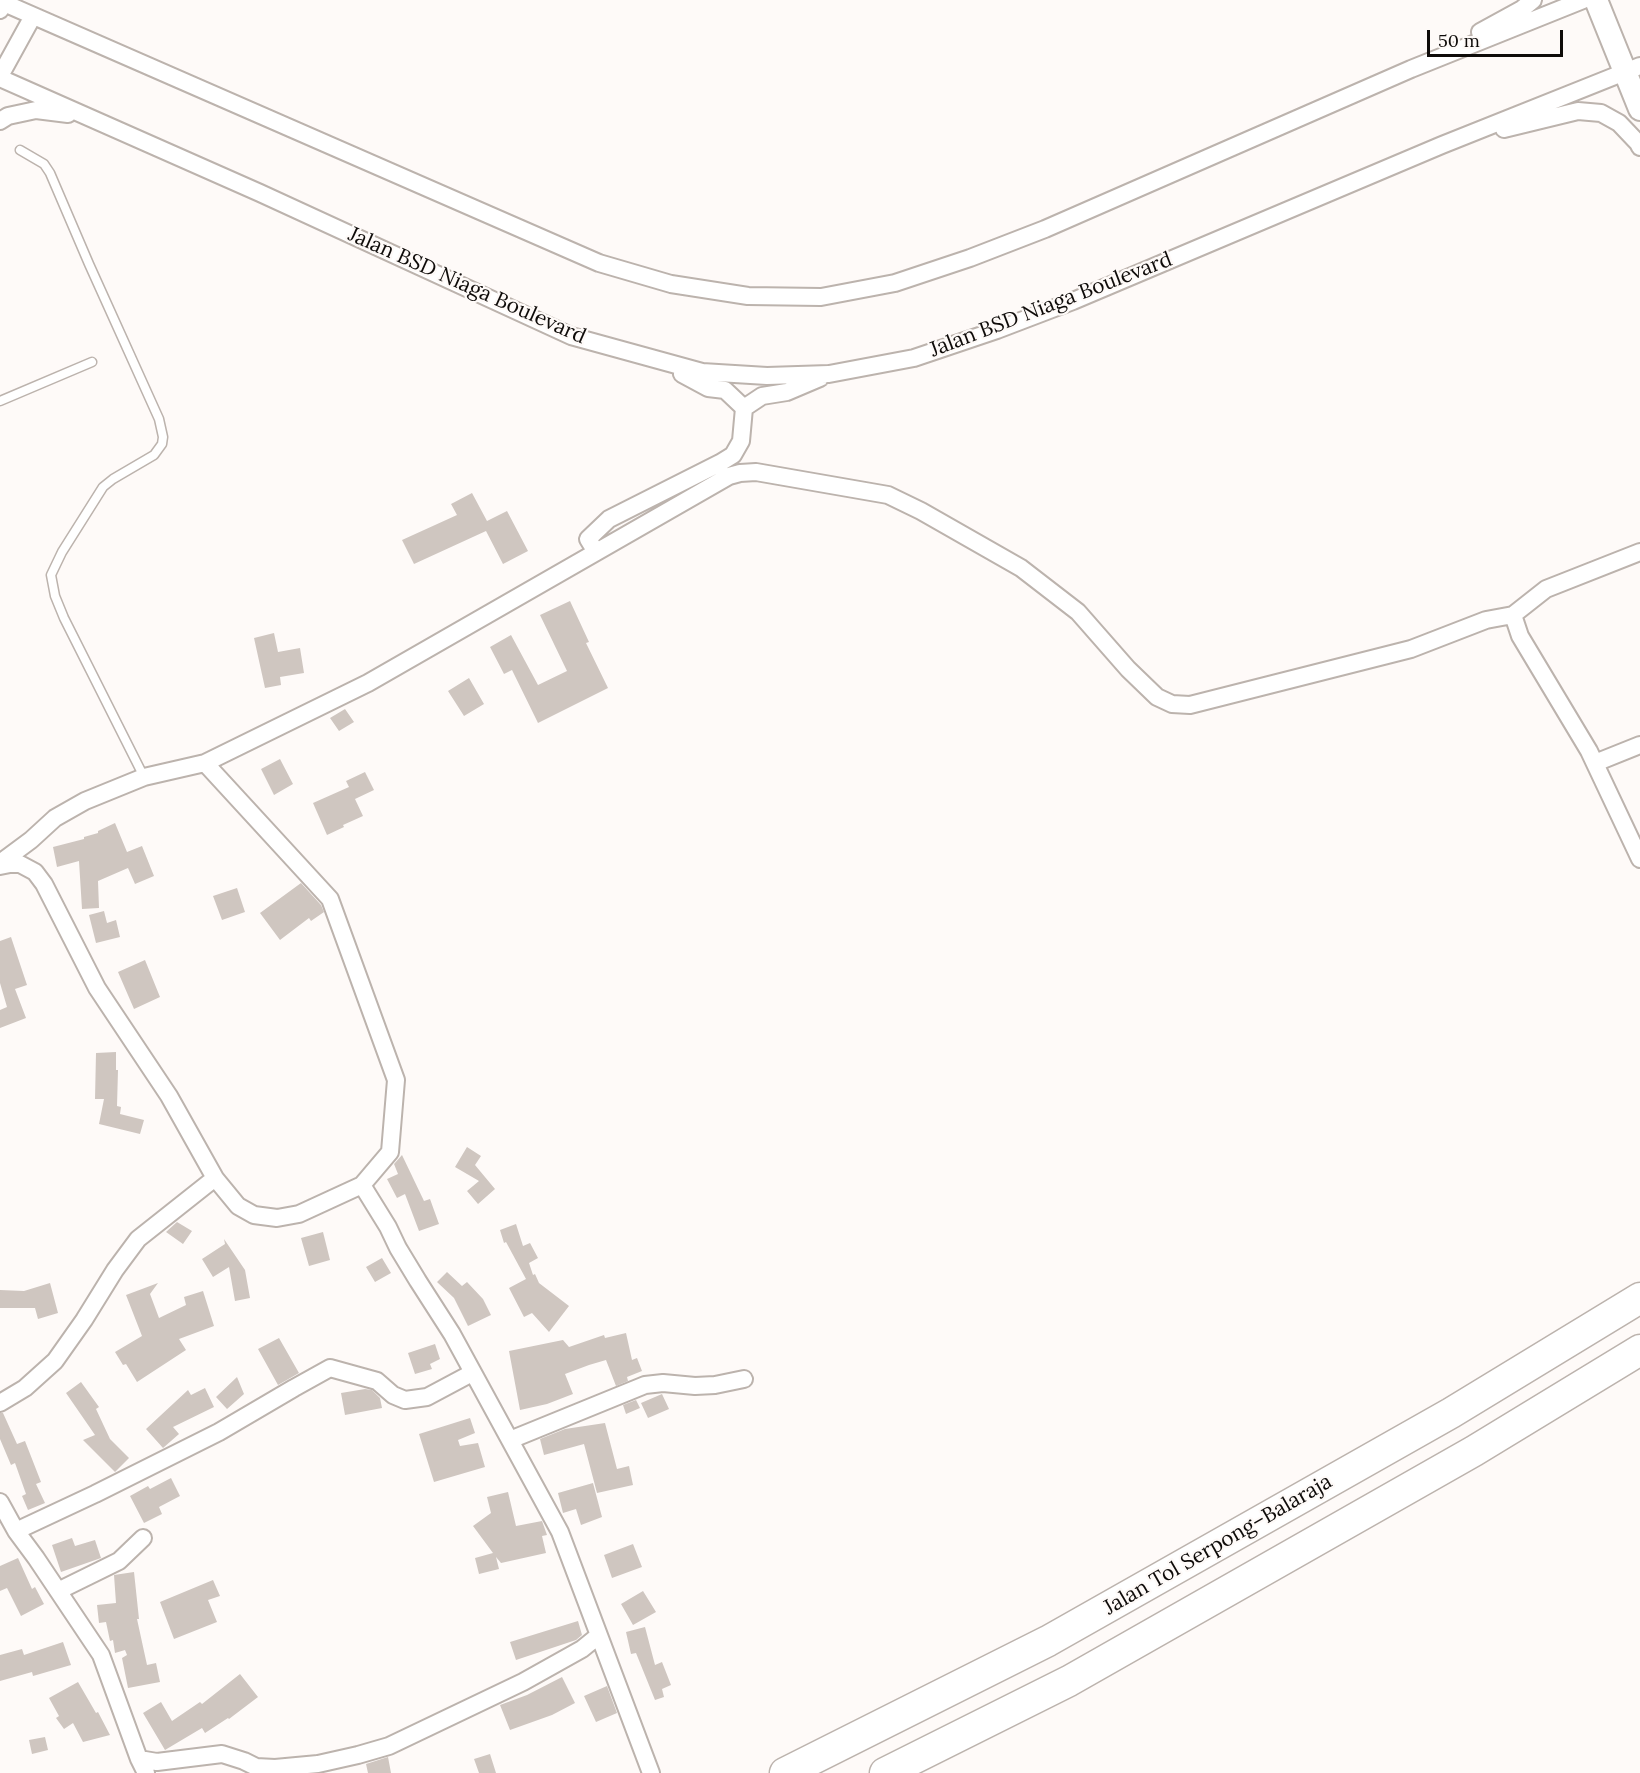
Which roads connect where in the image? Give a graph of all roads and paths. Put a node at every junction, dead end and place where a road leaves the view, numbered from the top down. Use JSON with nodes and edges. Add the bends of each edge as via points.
{"nodes":[{"id":1,"x":1533,"y":0,"type":"edge"},
{"id":2,"x":1583,"y":0,"type":"edge"},
{"id":3,"x":1596,"y":0,"type":"edge"},
{"id":4,"x":2,"y":7,"type":"edge"},
{"id":5,"x":33,"y":16,"type":"junction"},
{"id":6,"x":1411,"y":69,"type":"junction"},
{"id":7,"x":1633,"y":69,"type":"edge"},
{"id":8,"x":0,"y":77,"type":"edge"},
{"id":9,"x":1640,"y":109,"type":"edge"},
{"id":10,"x":87,"y":116,"type":"junction"},
{"id":11,"x":0,"y":121,"type":"edge"},
{"id":12,"x":1442,"y":145,"type":"junction"},
{"id":13,"x":1640,"y":147,"type":"edge"},
{"id":14,"x":20,"y":150,"type":"dead end"},
{"id":15,"x":655,"y":360,"type":"junction"},
{"id":16,"x":92,"y":362,"type":"dead end"},
{"id":17,"x":829,"y":374,"type":"junction"},
{"id":18,"x":0,"y":401,"type":"edge"},
{"id":19,"x":744,"y":408,"type":"junction"},
{"id":20,"x":596,"y":552,"type":"junction"},
{"id":21,"x":1640,"y":552,"type":"edge"},
{"id":22,"x":1513,"y":615,"type":"junction"},
{"id":23,"x":1640,"y":746,"type":"edge"},
{"id":24,"x":205,"y":763,"type":"junction"},
{"id":25,"x":1595,"y":763,"type":"junction"},
{"id":26,"x":144,"y":777,"type":"junction"},
{"id":27,"x":1640,"y":859,"type":"edge"},
{"id":28,"x":0,"y":865,"type":"edge"},
{"id":29,"x":215,"y":1178,"type":"junction"},
{"id":30,"x":362,"y":1185,"type":"junction"},
{"id":31,"x":1640,"y":1298,"type":"edge"},
{"id":32,"x":1640,"y":1350,"type":"edge"},
{"id":33,"x":472,"y":1373,"type":"junction"},
{"id":34,"x":744,"y":1379,"type":"dead end"},
{"id":35,"x":0,"y":1403,"type":"edge"},
{"id":36,"x":510,"y":1440,"type":"junction"},
{"id":37,"x":0,"y":1502,"type":"edge"},
{"id":38,"x":16,"y":1531,"type":"junction"},
{"id":39,"x":143,"y":1538,"type":"dead end"},
{"id":40,"x":58,"y":1591,"type":"junction"},
{"id":41,"x":598,"y":1636,"type":"junction"},
{"id":42,"x":152,"y":1767,"type":"edge"},
{"id":43,"x":651,"y":1773,"type":"edge"},
{"id":44,"x":785,"y":1773,"type":"edge"},
{"id":45,"x":885,"y":1773,"type":"edge"}],
"edges":[{"from":1,"to":6,"type":"street"},
{"from":2,"to":6,"type":"street"},
{"from":3,"to":7,"type":"main road"},
{"from":4,"to":5,"type":"street"},
{"from":5,"to":6,"type":"street","via":[[598,263],[671,284],[748,296],[821,297],[895,283],[960,261],[1045,229]]},
{"from":5,"to":8,"type":"street"},
{"from":7,"to":9,"type":"main road"},
{"from":7,"to":12,"type":"street","name":"Jalan BSD Niaga Boulevard"},
{"from":8,"to":10,"type":"street","name":"Jalan BSD Niaga Boulevard"},
{"from":10,"to":11,"type":"street","via":[[36,110]]},
{"from":10,"to":15,"type":"street","name":"Jalan BSD Niaga Boulevard","via":[[571,336]]},
{"from":12,"to":13,"type":"street","via":[[1578,111],[1601,113],[1619,123]]},
{"from":12,"to":17,"type":"street","name":"Jalan BSD Niaga Boulevard","via":[[997,330],[914,358]]},
{"from":14,"to":26,"type":"lane","via":[[44,164],[50,173],[159,419],[163,436],[154,455],[103,487],[51,575],[64,618]]},
{"from":15,"to":17,"type":"street","name":"Jalan BSD Niaga Boulevard","via":[[702,372]]},
{"from":15,"to":19,"type":"street","via":[[708,388],[725,390]]},
{"from":16,"to":18,"type":"lane"},
{"from":17,"to":19,"type":"street","via":[[787,392],[762,396]]},
{"from":19,"to":20,"type":"street","via":[[741,441],[733,454],[609,519],[588,539]]},
{"from":20,"to":22,"type":"street","via":[[740,473],[756,472],[888,495],[1021,568],[1078,612],[1128,669],[1157,697],[1172,704],[1190,705],[1412,650],[1486,620]]},
{"from":20,"to":24,"type":"street","via":[[368,683]]},
{"from":21,"to":22,"type":"street","via":[[1546,589]]},
{"from":22,"to":25,"type":"street","via":[[1520,636]]},
{"from":23,"to":25,"type":"street"},
{"from":24,"to":26,"type":"street"},
{"from":24,"to":30,"type":"street","via":[[330,898],[396,1080],[390,1152]]},
{"from":25,"to":27,"type":"street"},
{"from":26,"to":28,"type":"street","via":[[55,818]]},
{"from":28,"to":29,"type":"street","via":[[20,864],[35,872],[44,884],[97,988],[169,1096]]},
{"from":29,"to":30,"type":"street","via":[[238,1206],[254,1215],[277,1218],[299,1214]]},
{"from":29,"to":35,"type":"street","via":[[138,1239],[55,1361],[25,1388]]},
{"from":30,"to":33,"type":"street"},
{"from":31,"to":44,"type":"highway","name":"Jalan Tol Serpong–Balaraja","via":[[1451,1413],[1048,1641]]},
{"from":32,"to":45,"type":"highway","name":"Jalan Tol Serpong–Balaraja","via":[[1474,1451],[1069,1681]]},
{"from":33,"to":36,"type":"street"},
{"from":33,"to":38,"type":"street","via":[[427,1397],[405,1400],[377,1381],[330,1368],[219,1432]]},
{"from":34,"to":36,"type":"street","via":[[705,1386],[645,1385]]},
{"from":36,"to":41,"type":"street","via":[[560,1532]]},
{"from":37,"to":38,"type":"street"},
{"from":38,"to":40,"type":"street"},
{"from":39,"to":40,"type":"street","via":[[120,1562]]},
{"from":40,"to":42,"type":"street","via":[[101,1655]]},
{"from":41,"to":42,"type":"street","via":[[523,1682],[389,1746],[318,1764],[256,1767],[222,1754]]},
{"from":41,"to":43,"type":"street"}]}
